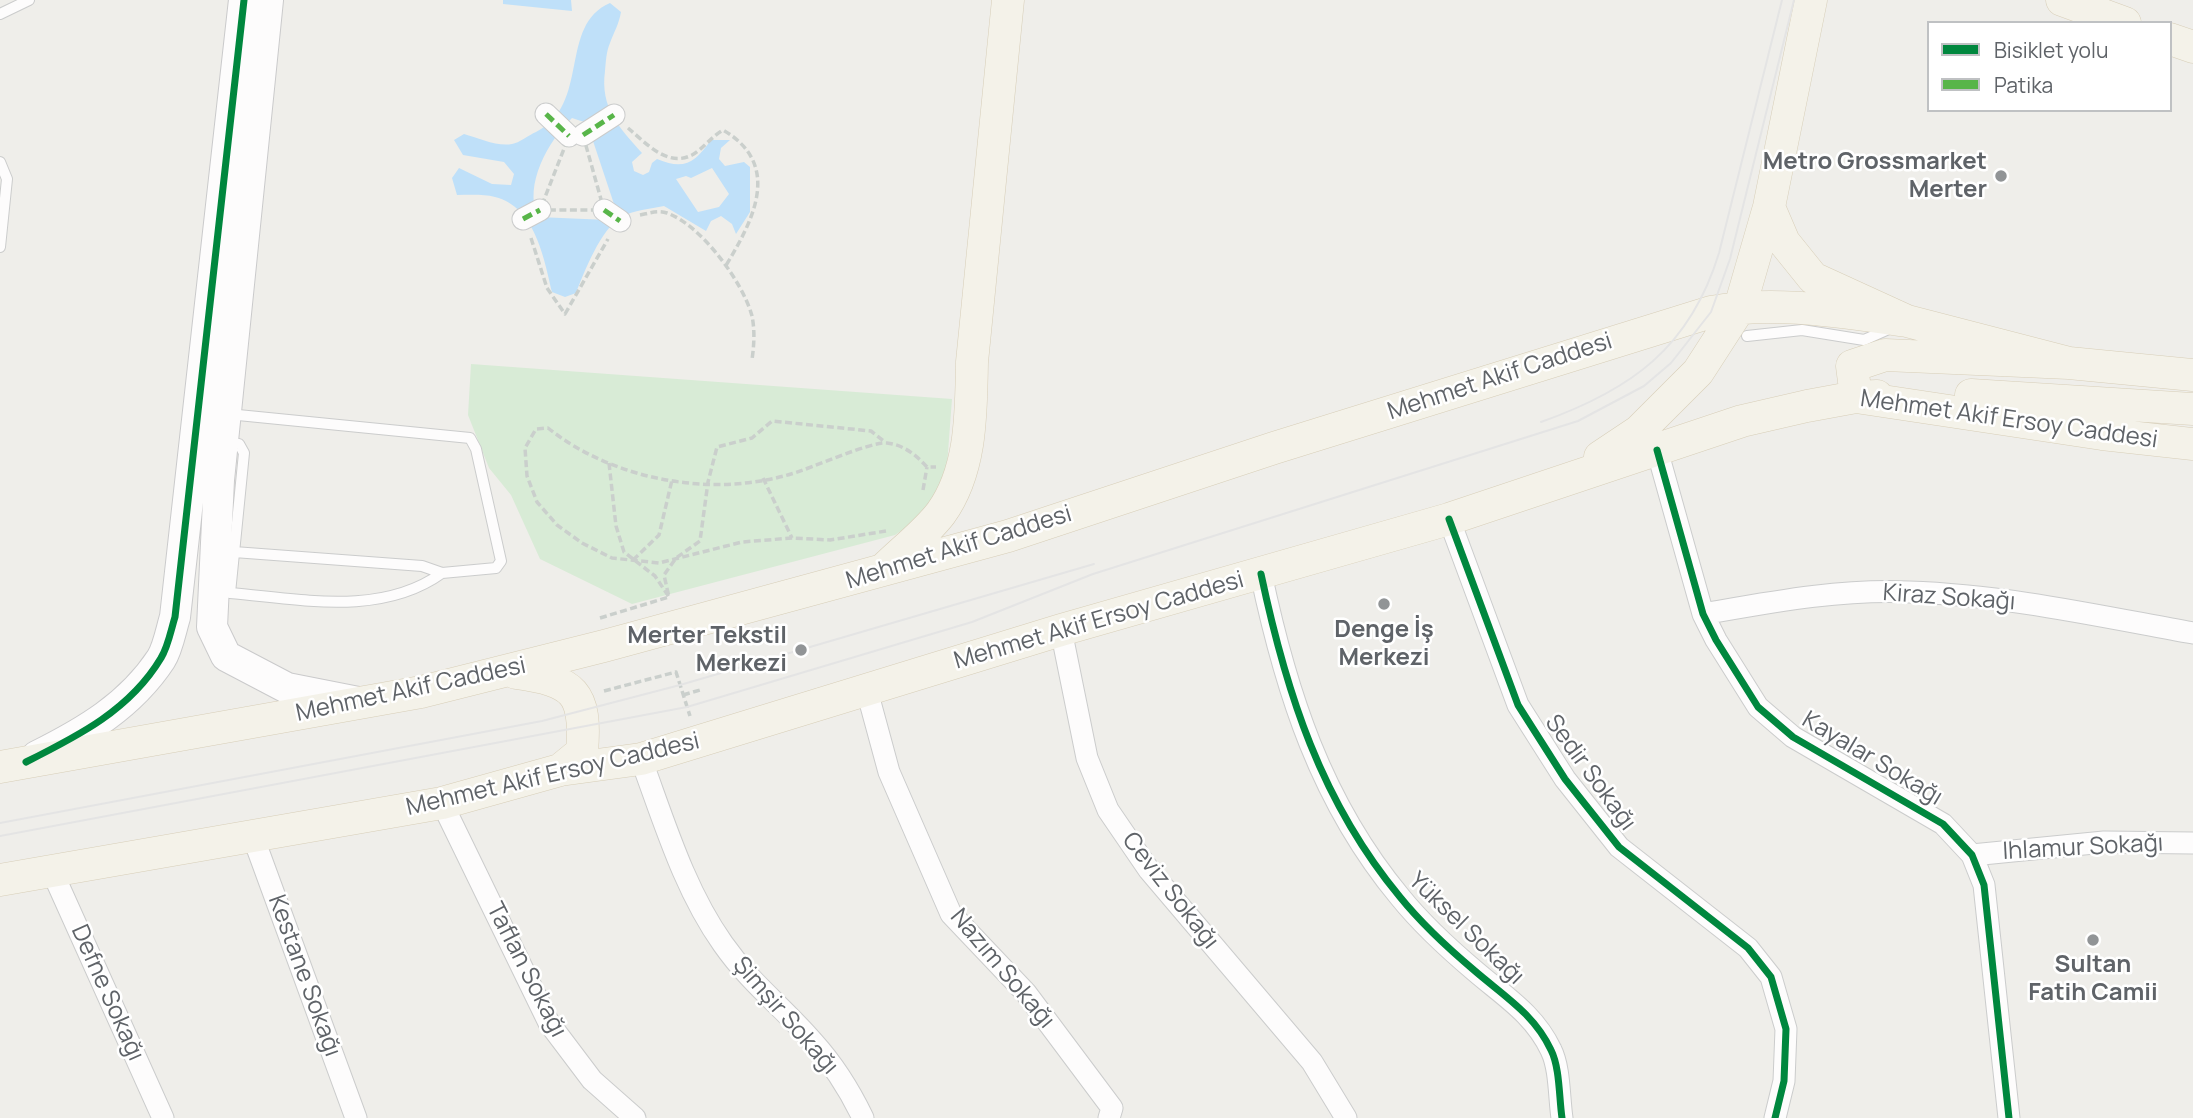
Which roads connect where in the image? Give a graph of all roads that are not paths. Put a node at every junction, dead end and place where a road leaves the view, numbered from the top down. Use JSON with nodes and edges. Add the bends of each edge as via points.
{"nodes":[{"id":1,"x":29,"y":0,"type":"edge"},
{"id":2,"x":244,"y":0,"type":"edge"},
{"id":3,"x":268,"y":0,"type":"edge"},
{"id":4,"x":1008,"y":0,"type":"edge"},
{"id":5,"x":1811,"y":0,"type":"edge"},
{"id":6,"x":1818,"y":0,"type":"edge"},
{"id":7,"x":2062,"y":0,"type":"edge"},
{"id":8,"x":0,"y":14,"type":"edge"},
{"id":9,"x":2120,"y":21,"type":"edge"},
{"id":10,"x":1804,"y":34,"type":"junction"},
{"id":11,"x":2172,"y":40,"type":"edge"},
{"id":12,"x":2193,"y":47,"type":"edge"},
{"id":13,"x":547,"y":114,"type":"dead end"},
{"id":14,"x":614,"y":116,"type":"road end"},
{"id":15,"x":0,"y":162,"type":"edge"},
{"id":16,"x":1769,"y":207,"type":"junction"},
{"id":17,"x":0,"y":247,"type":"edge"},
{"id":18,"x":1744,"y":321,"type":"junction"},
{"id":19,"x":1907,"y":321,"type":"junction"},
{"id":20,"x":2069,"y":363,"type":"junction"},
{"id":21,"x":2193,"y":375,"type":"edge"},
{"id":22,"x":1856,"y":397,"type":"junction"},
{"id":23,"x":2193,"y":410,"type":"edge"},
{"id":24,"x":224,"y":428,"type":"junction"},
{"id":25,"x":2193,"y":444,"type":"edge"},
{"id":26,"x":1657,"y":450,"type":"junction"},
{"id":27,"x":1567,"y":480,"type":"junction"},
{"id":28,"x":1449,"y":519,"type":"junction"},
{"id":29,"x":234,"y":552,"type":"junction"},
{"id":30,"x":442,"y":573,"type":"junction"},
{"id":31,"x":881,"y":573,"type":"junction"},
{"id":32,"x":1261,"y":574,"type":"junction"},
{"id":33,"x":1703,"y":614,"type":"junction"},
{"id":34,"x":1061,"y":630,"type":"junction"},
{"id":35,"x":2193,"y":633,"type":"edge"},
{"id":36,"x":509,"y":672,"type":"junction"},
{"id":37,"x":867,"y":691,"type":"junction"},
{"id":38,"x":362,"y":703,"type":"junction"},
{"id":39,"x":641,"y":759,"type":"junction"},
{"id":40,"x":9,"y":763,"type":"edge"},
{"id":41,"x":560,"y":771,"type":"junction"},
{"id":42,"x":442,"y":803,"type":"junction"},
{"id":43,"x":252,"y":834,"type":"junction"},
{"id":44,"x":2193,"y":843,"type":"edge"},
{"id":45,"x":1972,"y":855,"type":"junction"},
{"id":46,"x":51,"y":869,"type":"junction"},
{"id":47,"x":0,"y":880,"type":"edge"},
{"id":48,"x":163,"y":1118,"type":"edge"},
{"id":49,"x":356,"y":1118,"type":"edge"},
{"id":50,"x":635,"y":1118,"type":"edge"},
{"id":51,"x":863,"y":1118,"type":"edge"},
{"id":52,"x":1109,"y":1118,"type":"edge"},
{"id":53,"x":1346,"y":1118,"type":"edge"},
{"id":54,"x":1562,"y":1118,"type":"edge"},
{"id":55,"x":1775,"y":1118,"type":"edge"},
{"id":56,"x":2009,"y":1118,"type":"edge"}],
"edges":[{"from":1,"to":8,"type":"lane"},
{"from":2,"to":40,"type":"street","via":[[175,617],[162,657],[126,702],[85,732]]},
{"from":3,"to":24,"type":"street"},
{"from":4,"to":31,"type":"main road","via":[[962,466],[941,513]]},
{"from":5,"to":10,"type":"main road"},
{"from":6,"to":10,"type":"main road"},
{"from":7,"to":9,"type":"main road"},
{"from":10,"to":16,"type":"main road"},
{"from":11,"to":12,"type":"main road"},
{"from":13,"to":14,"type":"street","via":[[576,136]]},
{"from":15,"to":17,"type":"lane","via":[[7,179]]},
{"from":16,"to":18,"type":"main road"},
{"from":16,"to":19,"type":"main road","via":[[1784,242],[1813,278]]},
{"from":18,"to":19,"type":"main road","name":"Mehmet Akif Caddesi","via":[[1788,305]]},
{"from":18,"to":27,"type":"main road","via":[[1639,431]]},
{"from":18,"to":31,"type":"main road","name":"Mehmet Akif Caddesi","via":[[1692,316]]},
{"from":19,"to":20,"type":"main road"},
{"from":20,"to":21,"type":"main road"},
{"from":20,"to":22,"type":"main road","via":[[1885,355],[1852,366]]},
{"from":22,"to":23,"type":"main road","via":[[1933,393]]},
{"from":22,"to":25,"type":"main road","name":"Mehmet Akif Ersoy Caddesi"},
{"from":22,"to":26,"type":"main road","name":"Mehmet Akif Ersoy Caddesi","via":[[1742,421]]},
{"from":24,"to":29,"type":"lane","via":[[244,453]]},
{"from":24,"to":30,"type":"lane","via":[[470,438],[500,561],[496,568]]},
{"from":24,"to":38,"type":"street","via":[[212,627],[226,656],[287,688]]},
{"from":26,"to":27,"type":"main road","name":"Mehmet Akif Ersoy Caddesi"},
{"from":26,"to":33,"type":"street","name":"Kayalar Sokağı"},
{"from":27,"to":28,"type":"main road","name":"Mehmet Akif Ersoy Caddesi"},
{"from":28,"to":32,"type":"main road","name":"Mehmet Akif Ersoy Caddesi"},
{"from":28,"to":55,"type":"street","name":"Sedir Sokağı","via":[[1518,705],[1564,779],[1619,847],[1748,948],[1771,977],[1786,1029],[1784,1081]]},
{"from":29,"to":30,"type":"lane","via":[[422,566]]},
{"from":29,"to":30,"type":"lane","via":[[230,593],[354,603],[424,585]]},
{"from":31,"to":36,"type":"main road","name":"Mehmet Akif Caddesi"},
{"from":32,"to":34,"type":"main road","name":"Mehmet Akif Ersoy Caddesi"},
{"from":32,"to":54,"type":"street","name":"Yüksel Sokağı","via":[[1280,660],[1307,742],[1348,823],[1400,897],[1474,970],[1528,1012],[1553,1052]]},
{"from":33,"to":35,"type":"street","name":"Kiraz Sokağı","via":[[1812,595],[1909,592],[2018,601]]},
{"from":33,"to":45,"type":"street","name":"Kayalar Sokağı","via":[[1758,707],[1793,737],[1943,824]]},
{"from":34,"to":37,"type":"main road","name":"Mehmet Akif Ersoy Caddesi"},
{"from":34,"to":53,"type":"street","name":"Ceviz Sokağı","via":[[1087,758],[1108,810],[1149,870],[1312,1062]]},
{"from":36,"to":38,"type":"main road","name":"Mehmet Akif Caddesi"},
{"from":36,"to":41,"type":"main road","via":[[551,678],[568,688],[583,709],[582,752]]},
{"from":37,"to":39,"type":"main road","name":"Mehmet Akif Ersoy Caddesi"},
{"from":37,"to":52,"type":"street","name":"Nazım Sokağı","via":[[889,772],[951,914],[1027,993],[1112,1108]]},
{"from":38,"to":40,"type":"main road","name":"Mehmet Akif Caddesi"},
{"from":39,"to":41,"type":"main road","name":"Mehmet Akif Ersoy Caddesi"},
{"from":39,"to":51,"type":"street","name":"Şimşir Sokağı","via":[[685,875],[722,942],[755,986],[814,1042]]},
{"from":41,"to":42,"type":"main road","name":"Mehmet Akif Ersoy Caddesi"},
{"from":42,"to":43,"type":"main road","name":"Mehmet Akif Ersoy Caddesi"},
{"from":42,"to":50,"type":"street","name":"Taflan Sokağı","via":[[549,1023],[592,1080]]},
{"from":43,"to":46,"type":"main road","name":"Mehmet Akif Ersoy Caddesi"},
{"from":43,"to":49,"type":"street","name":"Kestane Sokağı"},
{"from":44,"to":45,"type":"street","name":"Ihlamur Sokağı","via":[[2104,842]]},
{"from":45,"to":56,"type":"street","name":"Kayalar Sokağı","via":[[1984,885]]},
{"from":46,"to":47,"type":"main road","name":"Mehmet Akif Ersoy Caddesi"},
{"from":46,"to":48,"type":"street","name":"Defne Sokağı"}]}
